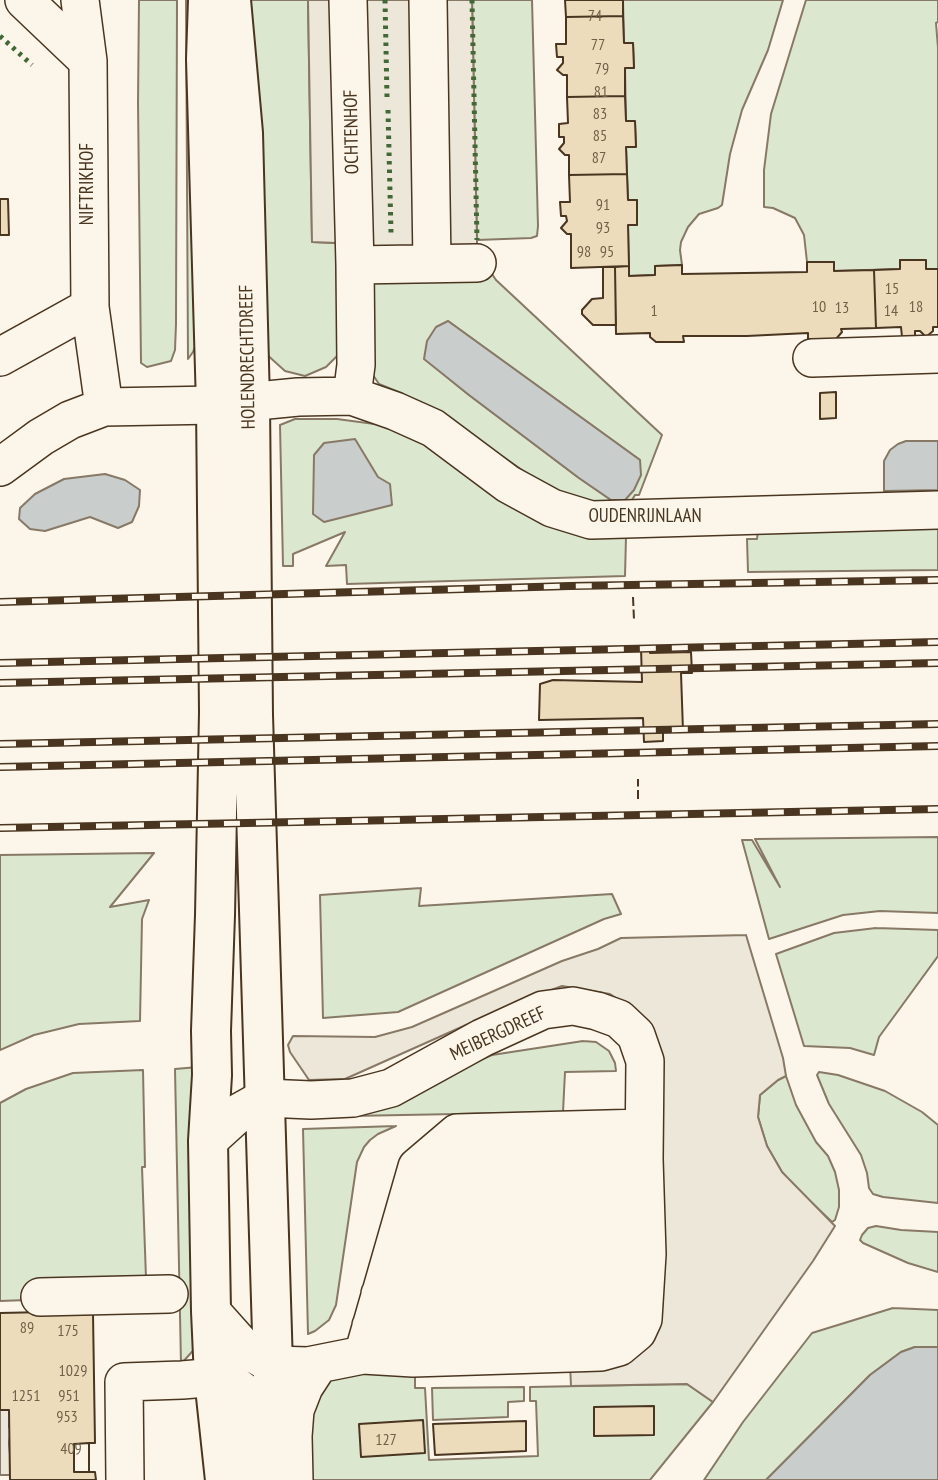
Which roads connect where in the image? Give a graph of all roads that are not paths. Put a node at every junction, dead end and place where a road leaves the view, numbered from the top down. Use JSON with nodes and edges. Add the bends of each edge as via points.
{"nodes":[{"id":1,"x":24,"y":0,"type":"edge"},
{"id":2,"x":80,"y":0,"type":"edge"},
{"id":3,"x":208,"y":0,"type":"edge"},
{"id":4,"x":231,"y":0,"type":"edge"},
{"id":5,"x":348,"y":0,"type":"edge"},
{"id":6,"x":428,"y":0,"type":"edge"},
{"id":7,"x":88,"y":61,"type":"junction"},
{"id":8,"x":477,"y":262,"type":"dead end"},
{"id":9,"x":432,"y":263,"type":"junction"},
{"id":10,"x":355,"y":265,"type":"junction"},
{"id":11,"x":90,"y":307,"type":"junction"},
{"id":12,"x":938,"y":354,"type":"edge"},
{"id":13,"x":0,"y":357,"type":"edge"},
{"id":14,"x":812,"y":358,"type":"dead end"},
{"id":15,"x":352,"y":396,"type":"junction"},
{"id":16,"x":233,"y":403,"type":"junction"},
{"id":17,"x":104,"y":407,"type":"junction"},
{"id":18,"x":0,"y":467,"type":"edge"},
{"id":19,"x":938,"y":510,"type":"edge"},
{"id":20,"x":236,"y":713,"type":"junction"},
{"id":21,"x":265,"y":1098,"type":"junction"},
{"id":22,"x":208,"y":1141,"type":"junction"},
{"id":23,"x":645,"y":1222,"type":"junction"},
{"id":24,"x":390,"y":1261,"type":"junction"},
{"id":25,"x":169,"y":1294,"type":"dead end"},
{"id":26,"x":40,"y":1297,"type":"dead end"},
{"id":27,"x":211,"y":1311,"type":"junction"},
{"id":28,"x":319,"y":1364,"type":"junction"},
{"id":29,"x":273,"y":1365,"type":"junction"},
{"id":30,"x":214,"y":1378,"type":"junction"},
{"id":31,"x":125,"y":1480,"type":"edge"},
{"id":32,"x":225,"y":1480,"type":"edge"},
{"id":33,"x":263,"y":1480,"type":"edge"},
{"id":34,"x":272,"y":1480,"type":"edge"},
{"id":35,"x":294,"y":1480,"type":"edge"}],
"edges":[{"from":1,"to":7,"type":"street"},
{"from":2,"to":7,"type":"street","name":"NIFTRIKHOF"},
{"from":3,"to":16,"type":"main road","name":"HOLENDRECHTDREEF","via":[[206,59]]},
{"from":4,"to":16,"type":"main road","name":"HOLENDRECHTDREEF","via":[[243,133]]},
{"from":5,"to":10,"type":"street","name":"OCHTENHOF"},
{"from":6,"to":9,"type":"street"},
{"from":7,"to":11,"type":"street","name":"NIFTRIKHOF"},
{"from":8,"to":9,"type":"street"},
{"from":9,"to":10,"type":"street"},
{"from":10,"to":15,"type":"street","name":"OCHTENHOF"},
{"from":11,"to":13,"type":"street"},
{"from":11,"to":17,"type":"street","name":"NIFTRIKHOF"},
{"from":12,"to":14,"type":"street"},
{"from":15,"to":16,"type":"street","name":"OUDENRIJNLAAN"},
{"from":15,"to":19,"type":"street","name":"OUDENRIJNLAAN","via":[[433,428],[508,484],[552,508],[591,520]]},
{"from":16,"to":17,"type":"street","name":"OUDENRIJNLAAN"},
{"from":16,"to":20,"type":"main road","name":"HOLENDRECHTDREEF"},
{"from":17,"to":18,"type":"street","name":"OUDENRIJNLAAN","via":[[70,420]]},
{"from":20,"to":21,"type":"main road"},
{"from":20,"to":22,"type":"main road","via":[[215,915]]},
{"from":21,"to":22,"type":"street","via":[[240,1112]]},
{"from":21,"to":23,"type":"street","name":"MEIBERGDREEF","via":[[353,1098],[391,1088],[543,1010],[573,1006],[597,1011],[619,1019],[636,1035],[645,1061]]},
{"from":21,"to":29,"type":"main road"},
{"from":22,"to":27,"type":"main road"},
{"from":23,"to":24,"type":"street"},
{"from":23,"to":24,"type":"street"},
{"from":23,"to":24,"type":"street"},
{"from":23,"to":24,"type":"street","via":[[637,1332],[619,1347],[601,1352],[413,1359]]},
{"from":24,"to":28,"type":"street"},
{"from":25,"to":26,"type":"street"},
{"from":27,"to":29,"type":"street","via":[[244,1348]]},
{"from":27,"to":30,"type":"main road"},
{"from":28,"to":29,"type":"street"},
{"from":28,"to":35,"type":"street","via":[[295,1410]]},
{"from":29,"to":34,"type":"main road"},
{"from":30,"to":31,"type":"street","via":[[124,1382]]},
{"from":30,"to":32,"type":"main road"},
{"from":30,"to":33,"type":"street","via":[[224,1377],[245,1394]]}]}
